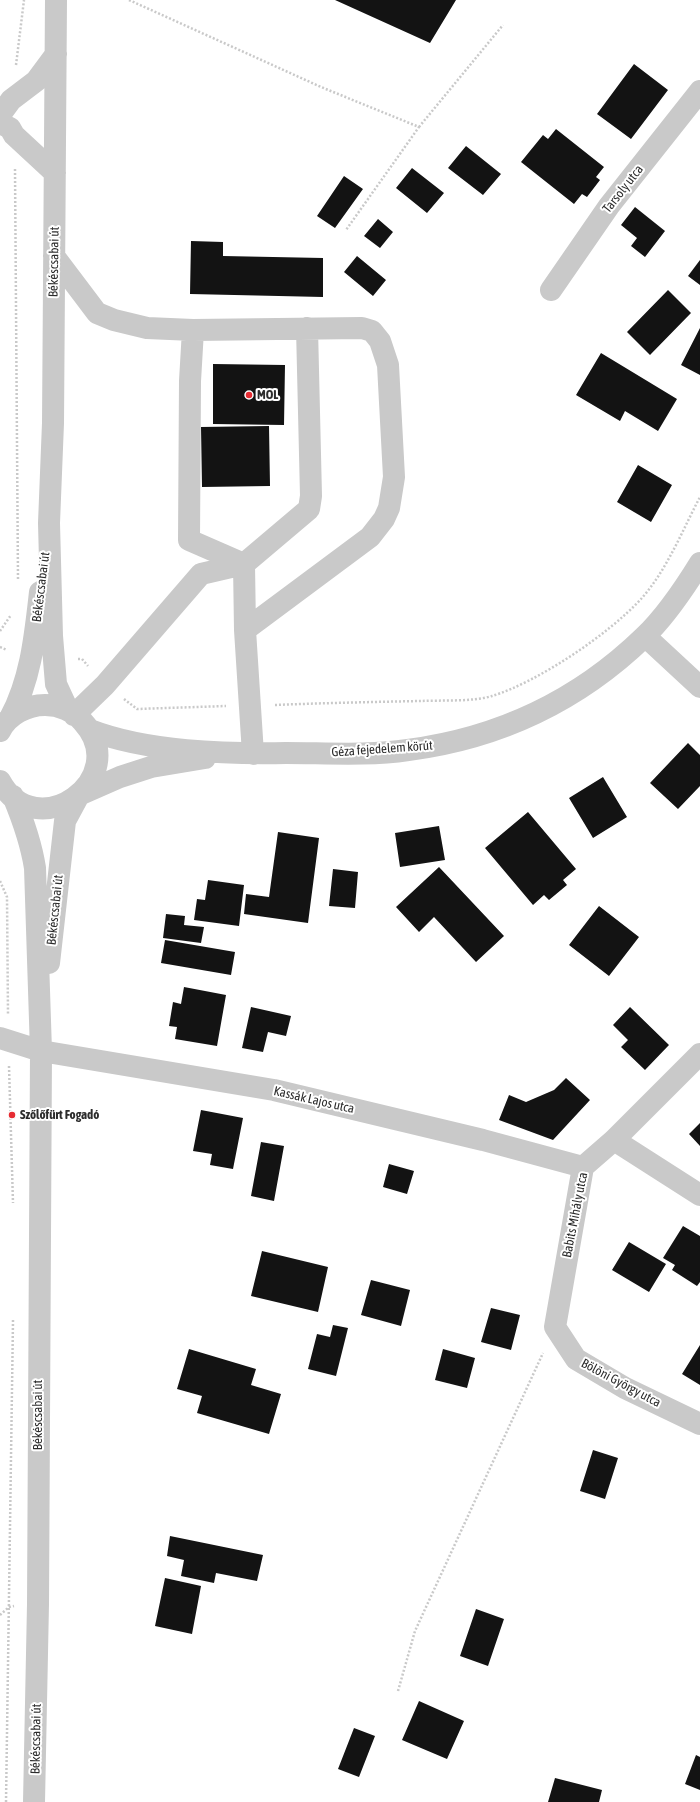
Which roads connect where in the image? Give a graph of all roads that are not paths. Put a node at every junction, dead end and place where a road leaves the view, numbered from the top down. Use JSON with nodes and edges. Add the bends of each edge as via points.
{"nodes":[{"id":1,"x":56,"y":0,"type":"edge"},
{"id":2,"x":56,"y":54,"type":"junction"},
{"id":3,"x":700,"y":91,"type":"edge"},
{"id":4,"x":6,"y":108,"type":"edge"},
{"id":5,"x":7,"y":129,"type":"edge"},
{"id":6,"x":55,"y":173,"type":"junction"},
{"id":7,"x":54,"y":256,"type":"junction"},
{"id":8,"x":551,"y":290,"type":"dead end"},
{"id":9,"x":307,"y":328,"type":"junction"},
{"id":10,"x":193,"y":330,"type":"junction"},
{"id":11,"x":48,"y":523,"type":"junction"},
{"id":12,"x":700,"y":563,"type":"edge"},
{"id":13,"x":244,"y":564,"type":"junction"},
{"id":14,"x":245,"y":630,"type":"junction"},
{"id":15,"x":645,"y":636,"type":"junction"},
{"id":16,"x":700,"y":686,"type":"edge"},
{"id":17,"x":71,"y":712,"type":"junction"},
{"id":18,"x":3,"y":724,"type":"edge"},
{"id":19,"x":90,"y":730,"type":"junction"},
{"id":20,"x":245,"y":753,"type":"junction"},
{"id":21,"x":5,"y":789,"type":"edge"},
{"id":22,"x":79,"y":795,"type":"junction"},
{"id":23,"x":41,"y":1028,"type":"junction"},
{"id":24,"x":4,"y":1039,"type":"edge"},
{"id":25,"x":41,"y":1051,"type":"junction"},
{"id":26,"x":700,"y":1054,"type":"edge"},
{"id":27,"x":614,"y":1140,"type":"junction"},
{"id":28,"x":584,"y":1167,"type":"junction"},
{"id":29,"x":700,"y":1195,"type":"edge"},
{"id":30,"x":555,"y":1327,"type":"joint"},
{"id":31,"x":700,"y":1424,"type":"edge"},
{"id":32,"x":34,"y":1802,"type":"edge"}],
"edges":[{"from":1,"to":2,"type":"street","name":"Békéscsabai út"},
{"from":2,"to":4,"type":"street","via":[[36,81]]},
{"from":2,"to":6,"type":"street","name":"Békéscsabai út"},
{"from":3,"to":8,"type":"street","name":"Tarsoly utca","via":[[609,206]]},
{"from":5,"to":6,"type":"street"},
{"from":6,"to":7,"type":"street","name":"Békéscsabai út"},
{"from":7,"to":10,"type":"street","via":[[97,313],[147,328]]},
{"from":7,"to":11,"type":"street","name":"Békéscsabai út","via":[[53,423]]},
{"from":9,"to":10,"type":"street"},
{"from":9,"to":13,"type":"street","via":[[311,496],[309,509]]},
{"from":9,"to":14,"type":"street","via":[[362,328],[372,332],[380,341],[388,365],[394,461],[389,508],[370,537]]},
{"from":10,"to":13,"type":"street","via":[[190,381],[189,540]]},
{"from":11,"to":17,"type":"street","name":"Békéscsabai út","via":[[56,684]]},
{"from":11,"to":18,"type":"street","name":"Békéscsabai út","via":[[32,656],[22,694]]},
{"from":12,"to":15,"type":"street","name":"Géza fejedelem körút","via":[[686,586]]},
{"from":13,"to":14,"type":"street"},
{"from":13,"to":17,"type":"street","via":[[201,574],[106,685]]},
{"from":14,"to":20,"type":"street","via":[[250,706]]},
{"from":15,"to":16,"type":"street"},
{"from":15,"to":20,"type":"street","name":"Géza fejedelem körút","via":[[584,687],[530,716],[488,733],[450,744],[407,750],[362,753]]},
{"from":17,"to":18,"type":"street","name":"Békéscsabai út","via":[[52,705],[36,705],[21,710]]},
{"from":17,"to":19,"type":"street","name":"Békéscsabai út"},
{"from":19,"to":20,"type":"street","name":"Géza fejedelem körút","via":[[111,738],[150,745]]},
{"from":19,"to":22,"type":"street","name":"Békéscsabai út","via":[[96,762],[92,777]]},
{"from":20,"to":22,"type":"street","name":"Géza fejedelem körút","via":[[151,767]]},
{"from":21,"to":22,"type":"street","name":"Békéscsabai út","via":[[26,804],[42,808],[66,804]]},
{"from":21,"to":23,"type":"street","name":"Békéscsabai út","via":[[23,819],[36,868]]},
{"from":22,"to":23,"type":"street","name":"Békéscsabai út","via":[[65,821]]},
{"from":23,"to":25,"type":"street","name":"Békéscsabai út"},
{"from":24,"to":25,"type":"street","name":"Kassák Lajos utca"},
{"from":25,"to":28,"type":"street","name":"Kassák Lajos utca","via":[[274,1090]]},
{"from":25,"to":32,"type":"street","name":"Békéscsabai út","via":[[38,1604]]},
{"from":26,"to":27,"type":"street","name":"Babits Mihály utca"},
{"from":27,"to":28,"type":"street","name":"Babits Mihály utca"},
{"from":27,"to":29,"type":"street"},
{"from":28,"to":30,"type":"street","name":"Babits Mihály utca"},
{"from":30,"to":31,"type":"street","name":"Bölöni György utca","via":[[576,1359],[625,1388]]}]}
